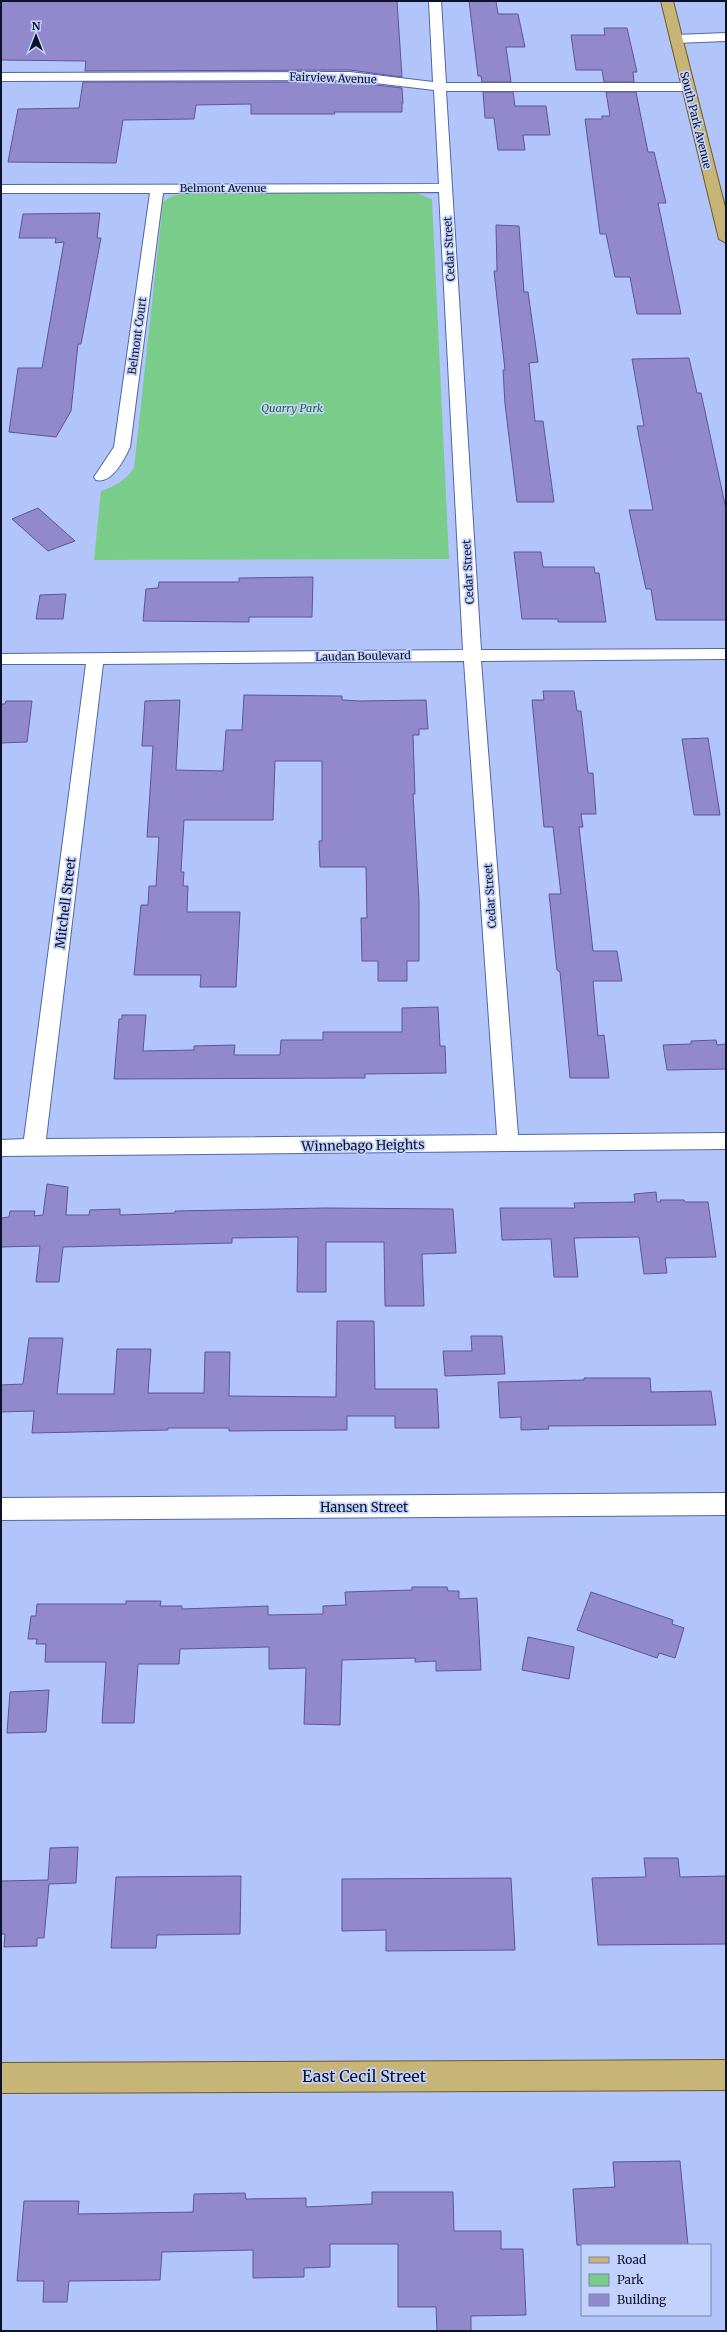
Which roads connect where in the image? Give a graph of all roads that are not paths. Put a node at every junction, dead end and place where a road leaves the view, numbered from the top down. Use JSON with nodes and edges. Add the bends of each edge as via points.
{"nodes":[{"id":1,"x":435,"y":1,"type":"edge"},
{"id":2,"x":667,"y":1,"type":"edge"},
{"id":3,"x":726,"y":37,"type":"edge"},
{"id":4,"x":676,"y":38,"type":"junction"},
{"id":5,"x":1,"y":77,"type":"edge"},
{"id":6,"x":440,"y":87,"type":"junction"},
{"id":7,"x":688,"y":87,"type":"junction"},
{"id":8,"x":157,"y":188,"type":"junction"},
{"id":9,"x":445,"y":188,"type":"junction"},
{"id":10,"x":1,"y":189,"type":"edge"},
{"id":11,"x":721,"y":202,"type":"edge"},
{"id":12,"x":726,"y":239,"type":"edge"},
{"id":13,"x":102,"y":477,"type":"dead end"},
{"id":14,"x":726,"y":654,"type":"edge"},
{"id":15,"x":472,"y":655,"type":"junction"},
{"id":16,"x":1,"y":659,"type":"edge"},
{"id":17,"x":95,"y":659,"type":"junction"},
{"id":18,"x":726,"y":1141,"type":"edge"},
{"id":19,"x":508,"y":1143,"type":"junction"},
{"id":20,"x":1,"y":1148,"type":"edge"},
{"id":21,"x":34,"y":1148,"type":"junction"},
{"id":22,"x":726,"y":1504,"type":"edge"},
{"id":23,"x":1,"y":1509,"type":"edge"},
{"id":24,"x":726,"y":2074,"type":"edge"},
{"id":25,"x":1,"y":2078,"type":"edge"}],
"edges":[{"from":1,"to":6,"type":"street","name":"Cedar Street"},
{"from":2,"to":4,"type":"main road","name":"South Park Avenue"},
{"from":3,"to":4,"type":"street"},
{"from":4,"to":7,"type":"main road","name":"South Park Avenue"},
{"from":5,"to":6,"type":"street","name":"Fairview Avenue","via":[[350,76]]},
{"from":6,"to":7,"type":"street","name":"Fairview Avenue"},
{"from":6,"to":9,"type":"street","name":"Cedar Street"},
{"from":7,"to":11,"type":"main road","name":"South Park Avenue"},
{"from":8,"to":9,"type":"street","name":"Belmont Avenue"},
{"from":8,"to":10,"type":"street","name":"Belmont Avenue"},
{"from":8,"to":13,"type":"street","name":"Belmont Court","via":[[122,447]]},
{"from":9,"to":15,"type":"street","name":"Cedar Street"},
{"from":11,"to":12,"type":"main road","name":"South Park Avenue"},
{"from":14,"to":15,"type":"street","name":"Laudan Boulevard"},
{"from":15,"to":17,"type":"street","name":"Laudan Boulevard"},
{"from":15,"to":19,"type":"street","name":"Cedar Street"},
{"from":16,"to":17,"type":"street","name":"Laudan Boulevard"},
{"from":17,"to":21,"type":"street","name":"Mitchell Street"},
{"from":18,"to":19,"type":"street","name":"Winnebago Heights"},
{"from":19,"to":21,"type":"street","name":"Winnebago Heights"},
{"from":20,"to":21,"type":"street","name":"Winnebago Heights"},
{"from":22,"to":23,"type":"street","name":"Hansen Street"},
{"from":24,"to":25,"type":"main road","name":"East Cecil Street"}]}
